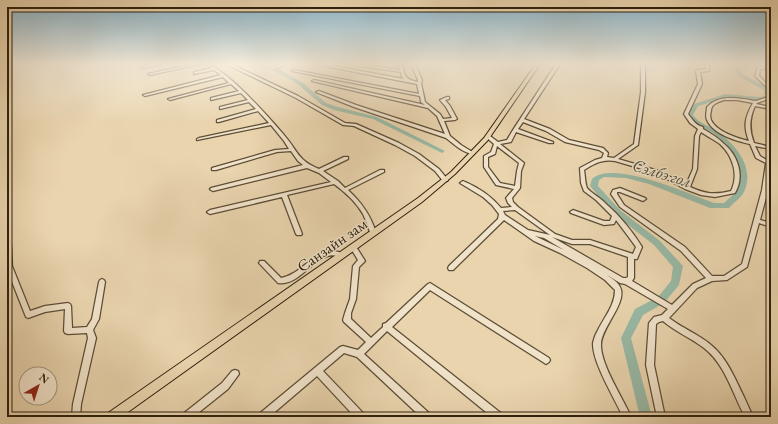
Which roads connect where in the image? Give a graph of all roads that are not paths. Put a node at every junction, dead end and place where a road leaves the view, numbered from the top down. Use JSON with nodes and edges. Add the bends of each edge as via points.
{"nodes":[{"id":1,"x":420,"y":83,"type":"edge"},
{"id":2,"x":191,"y":84,"type":"edge"},
{"id":3,"x":229,"y":84,"type":"edge"},
{"id":4,"x":233,"y":84,"type":"edge"},
{"id":5,"x":268,"y":84,"type":"edge"},
{"id":6,"x":326,"y":84,"type":"edge"},
{"id":7,"x":362,"y":84,"type":"edge"},
{"id":8,"x":524,"y":84,"type":"edge"},
{"id":9,"x":545,"y":84,"type":"edge"},
{"id":10,"x":643,"y":84,"type":"edge"},
{"id":11,"x":700,"y":84,"type":"edge"},
{"id":12,"x":241,"y":92,"type":"junction"},
{"id":13,"x":318,"y":92,"type":"dead end"},
{"id":14,"x":145,"y":95,"type":"dead end"},
{"id":15,"x":421,"y":95,"type":"junction"},
{"id":16,"x":771,"y":97,"type":"edge"},
{"id":17,"x":448,"y":98,"type":"dead end"},
{"id":18,"x":170,"y":99,"type":"dead end"},
{"id":19,"x":212,"y":99,"type":"dead end"},
{"id":20,"x":250,"y":101,"type":"junction"},
{"id":21,"x":754,"y":103,"type":"junction"},
{"id":22,"x":221,"y":108,"type":"dead end"},
{"id":23,"x":771,"y":108,"type":"edge"},
{"id":24,"x":433,"y":109,"type":"junction"},
{"id":25,"x":258,"y":110,"type":"junction"},
{"id":26,"x":441,"y":120,"type":"junction"},
{"id":27,"x":522,"y":120,"type":"junction"},
{"id":28,"x":218,"y":121,"type":"dead end"},
{"id":29,"x":272,"y":124,"type":"junction"},
{"id":30,"x":701,"y":128,"type":"junction"},
{"id":31,"x":515,"y":130,"type":"junction"},
{"id":32,"x":448,"y":137,"type":"junction"},
{"id":33,"x":488,"y":137,"type":"junction"},
{"id":34,"x":199,"y":139,"type":"dead end"},
{"id":35,"x":550,"y":142,"type":"dead end"},
{"id":36,"x":496,"y":144,"type":"junction"},
{"id":37,"x":752,"y":144,"type":"junction"},
{"id":38,"x":771,"y":148,"type":"edge"},
{"id":39,"x":292,"y":150,"type":"junction"},
{"id":40,"x":472,"y":153,"type":"junction"},
{"id":41,"x":346,"y":158,"type":"dead end"},
{"id":42,"x":604,"y":158,"type":"junction"},
{"id":43,"x":616,"y":158,"type":"junction"},
{"id":44,"x":307,"y":166,"type":"junction"},
{"id":45,"x":214,"y":169,"type":"dead end"},
{"id":46,"x":319,"y":171,"type":"junction"},
{"id":47,"x":382,"y":171,"type":"dead end"},
{"id":48,"x":445,"y":180,"type":"junction"},
{"id":49,"x":336,"y":182,"type":"junction"},
{"id":50,"x":463,"y":183,"type":"dead end"},
{"id":51,"x":517,"y":188,"type":"junction"},
{"id":52,"x":687,"y":188,"type":"junction"},
{"id":53,"x":214,"y":189,"type":"dead end"},
{"id":54,"x":345,"y":190,"type":"junction"},
{"id":55,"x":284,"y":195,"type":"junction"},
{"id":56,"x":643,"y":199,"type":"dead end"},
{"id":57,"x":516,"y":208,"type":"junction"},
{"id":58,"x":210,"y":212,"type":"dead end"},
{"id":59,"x":573,"y":212,"type":"dead end"},
{"id":60,"x":501,"y":213,"type":"junction"},
{"id":61,"x":614,"y":217,"type":"junction"},
{"id":62,"x":757,"y":221,"type":"junction"},
{"id":63,"x":771,"y":225,"type":"edge"},
{"id":64,"x":526,"y":232,"type":"junction"},
{"id":65,"x":373,"y":233,"type":"junction"},
{"id":66,"x":299,"y":234,"type":"dead end"},
{"id":67,"x":8,"y":244,"type":"edge"},
{"id":68,"x":353,"y":247,"type":"junction"},
{"id":69,"x":342,"y":255,"type":"junction"},
{"id":70,"x":632,"y":256,"type":"junction"},
{"id":71,"x":262,"y":263,"type":"dead end"},
{"id":72,"x":451,"y":268,"type":"dead end"},
{"id":73,"x":711,"y":279,"type":"junction"},
{"id":74,"x":625,"y":281,"type":"junction"},
{"id":75,"x":102,"y":282,"type":"dead end"},
{"id":76,"x":673,"y":309,"type":"junction"},
{"id":77,"x":664,"y":318,"type":"junction"},
{"id":78,"x":386,"y":326,"type":"junction"},
{"id":79,"x":89,"y":330,"type":"junction"},
{"id":80,"x":371,"y":342,"type":"junction"},
{"id":81,"x":358,"y":354,"type":"junction"},
{"id":82,"x":546,"y":360,"type":"dead end"},
{"id":83,"x":317,"y":370,"type":"junction"},
{"id":84,"x":235,"y":374,"type":"dead end"},
{"id":85,"x":76,"y":417,"type":"edge"},
{"id":86,"x":112,"y":417,"type":"edge"},
{"id":87,"x":186,"y":417,"type":"edge"},
{"id":88,"x":263,"y":417,"type":"edge"},
{"id":89,"x":361,"y":417,"type":"edge"},
{"id":90,"x":427,"y":417,"type":"edge"},
{"id":91,"x":499,"y":417,"type":"edge"},
{"id":92,"x":627,"y":417,"type":"edge"},
{"id":93,"x":661,"y":417,"type":"edge"},
{"id":94,"x":749,"y":417,"type":"edge"}],
"edges":[{"from":1,"to":15,"type":"street"},
{"from":2,"to":14,"type":"street"},
{"from":3,"to":18,"type":"street"},
{"from":4,"to":12,"type":"street"},
{"from":5,"to":48,"type":"street","via":[[344,124],[355,125],[397,144],[437,170]]},
{"from":6,"to":24,"type":"street"},
{"from":7,"to":15,"type":"street"},
{"from":8,"to":33,"type":"main road","name":"Санзайн зам"},
{"from":9,"to":27,"type":"street"},
{"from":10,"to":43,"type":"street","via":[[636,145]]},
{"from":11,"to":30,"type":"street","via":[[686,114]]},
{"from":12,"to":19,"type":"street"},
{"from":12,"to":20,"type":"street"},
{"from":13,"to":32,"type":"street"},
{"from":15,"to":24,"type":"street","via":[[425,104]]},
{"from":16,"to":21,"type":"street"},
{"from":17,"to":26,"type":"street","via":[[442,100],[454,119]]},
{"from":20,"to":22,"type":"street"},
{"from":20,"to":25,"type":"street"},
{"from":21,"to":23,"type":"street"},
{"from":21,"to":37,"type":"street","via":[[746,122]]},
{"from":21,"to":37,"type":"street","via":[[737,99],[722,100],[708,107],[708,119],[713,125],[741,142]]},
{"from":24,"to":26,"type":"street"},
{"from":25,"to":28,"type":"street"},
{"from":25,"to":29,"type":"street"},
{"from":26,"to":32,"type":"street"},
{"from":27,"to":31,"type":"street"},
{"from":27,"to":42,"type":"street","via":[[567,141],[601,149],[606,153]]},
{"from":29,"to":34,"type":"street"},
{"from":29,"to":39,"type":"street"},
{"from":30,"to":52,"type":"street","via":[[697,136],[695,169]]},
{"from":30,"to":52,"type":"street","via":[[718,139],[735,159],[738,184],[733,192],[721,196],[710,196]]},
{"from":31,"to":35,"type":"street"},
{"from":31,"to":36,"type":"street","via":[[509,141]]},
{"from":32,"to":40,"type":"street"},
{"from":33,"to":36,"type":"street"},
{"from":33,"to":40,"type":"main road","name":"Санзайн зам"},
{"from":36,"to":51,"type":"street","via":[[522,163],[518,171]]},
{"from":36,"to":51,"type":"street","via":[[493,153],[486,156],[486,167],[498,184]]},
{"from":37,"to":38,"type":"street"},
{"from":37,"to":62,"type":"street","via":[[758,157],[768,162],[765,190]]},
{"from":39,"to":44,"type":"street"},
{"from":39,"to":45,"type":"street","via":[[277,151]]},
{"from":40,"to":48,"type":"main road","name":"Санзайн зам"},
{"from":41,"to":46,"type":"street"},
{"from":42,"to":43,"type":"street"},
{"from":42,"to":61,"type":"street","via":[[582,169],[583,182],[586,190]]},
{"from":43,"to":52,"type":"street","via":[[663,174]]},
{"from":44,"to":46,"type":"street"},
{"from":44,"to":53,"type":"street"},
{"from":46,"to":49,"type":"street"},
{"from":47,"to":54,"type":"street"},
{"from":48,"to":65,"type":"main road","name":"Санзайн зам"},
{"from":49,"to":54,"type":"street"},
{"from":49,"to":55,"type":"street"},
{"from":50,"to":60,"type":"street","via":[[478,189]]},
{"from":51,"to":57,"type":"street","via":[[509,198]]},
{"from":54,"to":65,"type":"street","via":[[363,209]]},
{"from":55,"to":58,"type":"street"},
{"from":55,"to":66,"type":"street"},
{"from":56,"to":73,"type":"street","via":[[620,190],[615,190],[614,194],[622,206],[683,249]]},
{"from":57,"to":60,"type":"street"},
{"from":57,"to":70,"type":"street","via":[[553,235],[572,242],[590,242]]},
{"from":59,"to":61,"type":"street","via":[[604,223],[612,223]]},
{"from":60,"to":64,"type":"street"},
{"from":60,"to":72,"type":"street","via":[[501,220]]},
{"from":61,"to":70,"type":"street","via":[[628,229],[639,247],[635,257]]},
{"from":62,"to":63,"type":"street"},
{"from":62,"to":73,"type":"street","via":[[745,265],[725,278]]},
{"from":64,"to":74,"type":"street","via":[[546,236],[618,280]]},
{"from":64,"to":92,"type":"street","via":[[609,280],[618,289],[616,303],[599,335],[597,346]]},
{"from":65,"to":68,"type":"main road","name":"Санзайн зам"},
{"from":67,"to":79,"type":"street","via":[[9,266],[28,315],[45,309],[68,306],[68,331]]},
{"from":68,"to":69,"type":"main road","name":"Санзайн зам"},
{"from":68,"to":80,"type":"street","via":[[362,261],[356,266],[353,299],[347,320]]},
{"from":69,"to":71,"type":"street","via":[[330,253],[289,279],[280,281]]},
{"from":69,"to":86,"type":"main road","name":"Санзайн зам"},
{"from":70,"to":74,"type":"street","via":[[631,278]]},
{"from":73,"to":76,"type":"street","via":[[695,286]]},
{"from":74,"to":76,"type":"street"},
{"from":75,"to":79,"type":"street","via":[[95,319]]},
{"from":76,"to":77,"type":"street"},
{"from":77,"to":93,"type":"street","via":[[653,323],[650,354],[650,366]]},
{"from":77,"to":94,"type":"street","via":[[712,351],[724,368]]},
{"from":78,"to":80,"type":"street"},
{"from":78,"to":82,"type":"street","via":[[430,286]]},
{"from":78,"to":91,"type":"street"},
{"from":79,"to":85,"type":"street","via":[[92,338]]},
{"from":80,"to":81,"type":"street"},
{"from":81,"to":83,"type":"street","via":[[343,348]]},
{"from":81,"to":90,"type":"street"},
{"from":83,"to":88,"type":"street"},
{"from":83,"to":89,"type":"street"},
{"from":84,"to":87,"type":"street","via":[[225,386]]}]}
